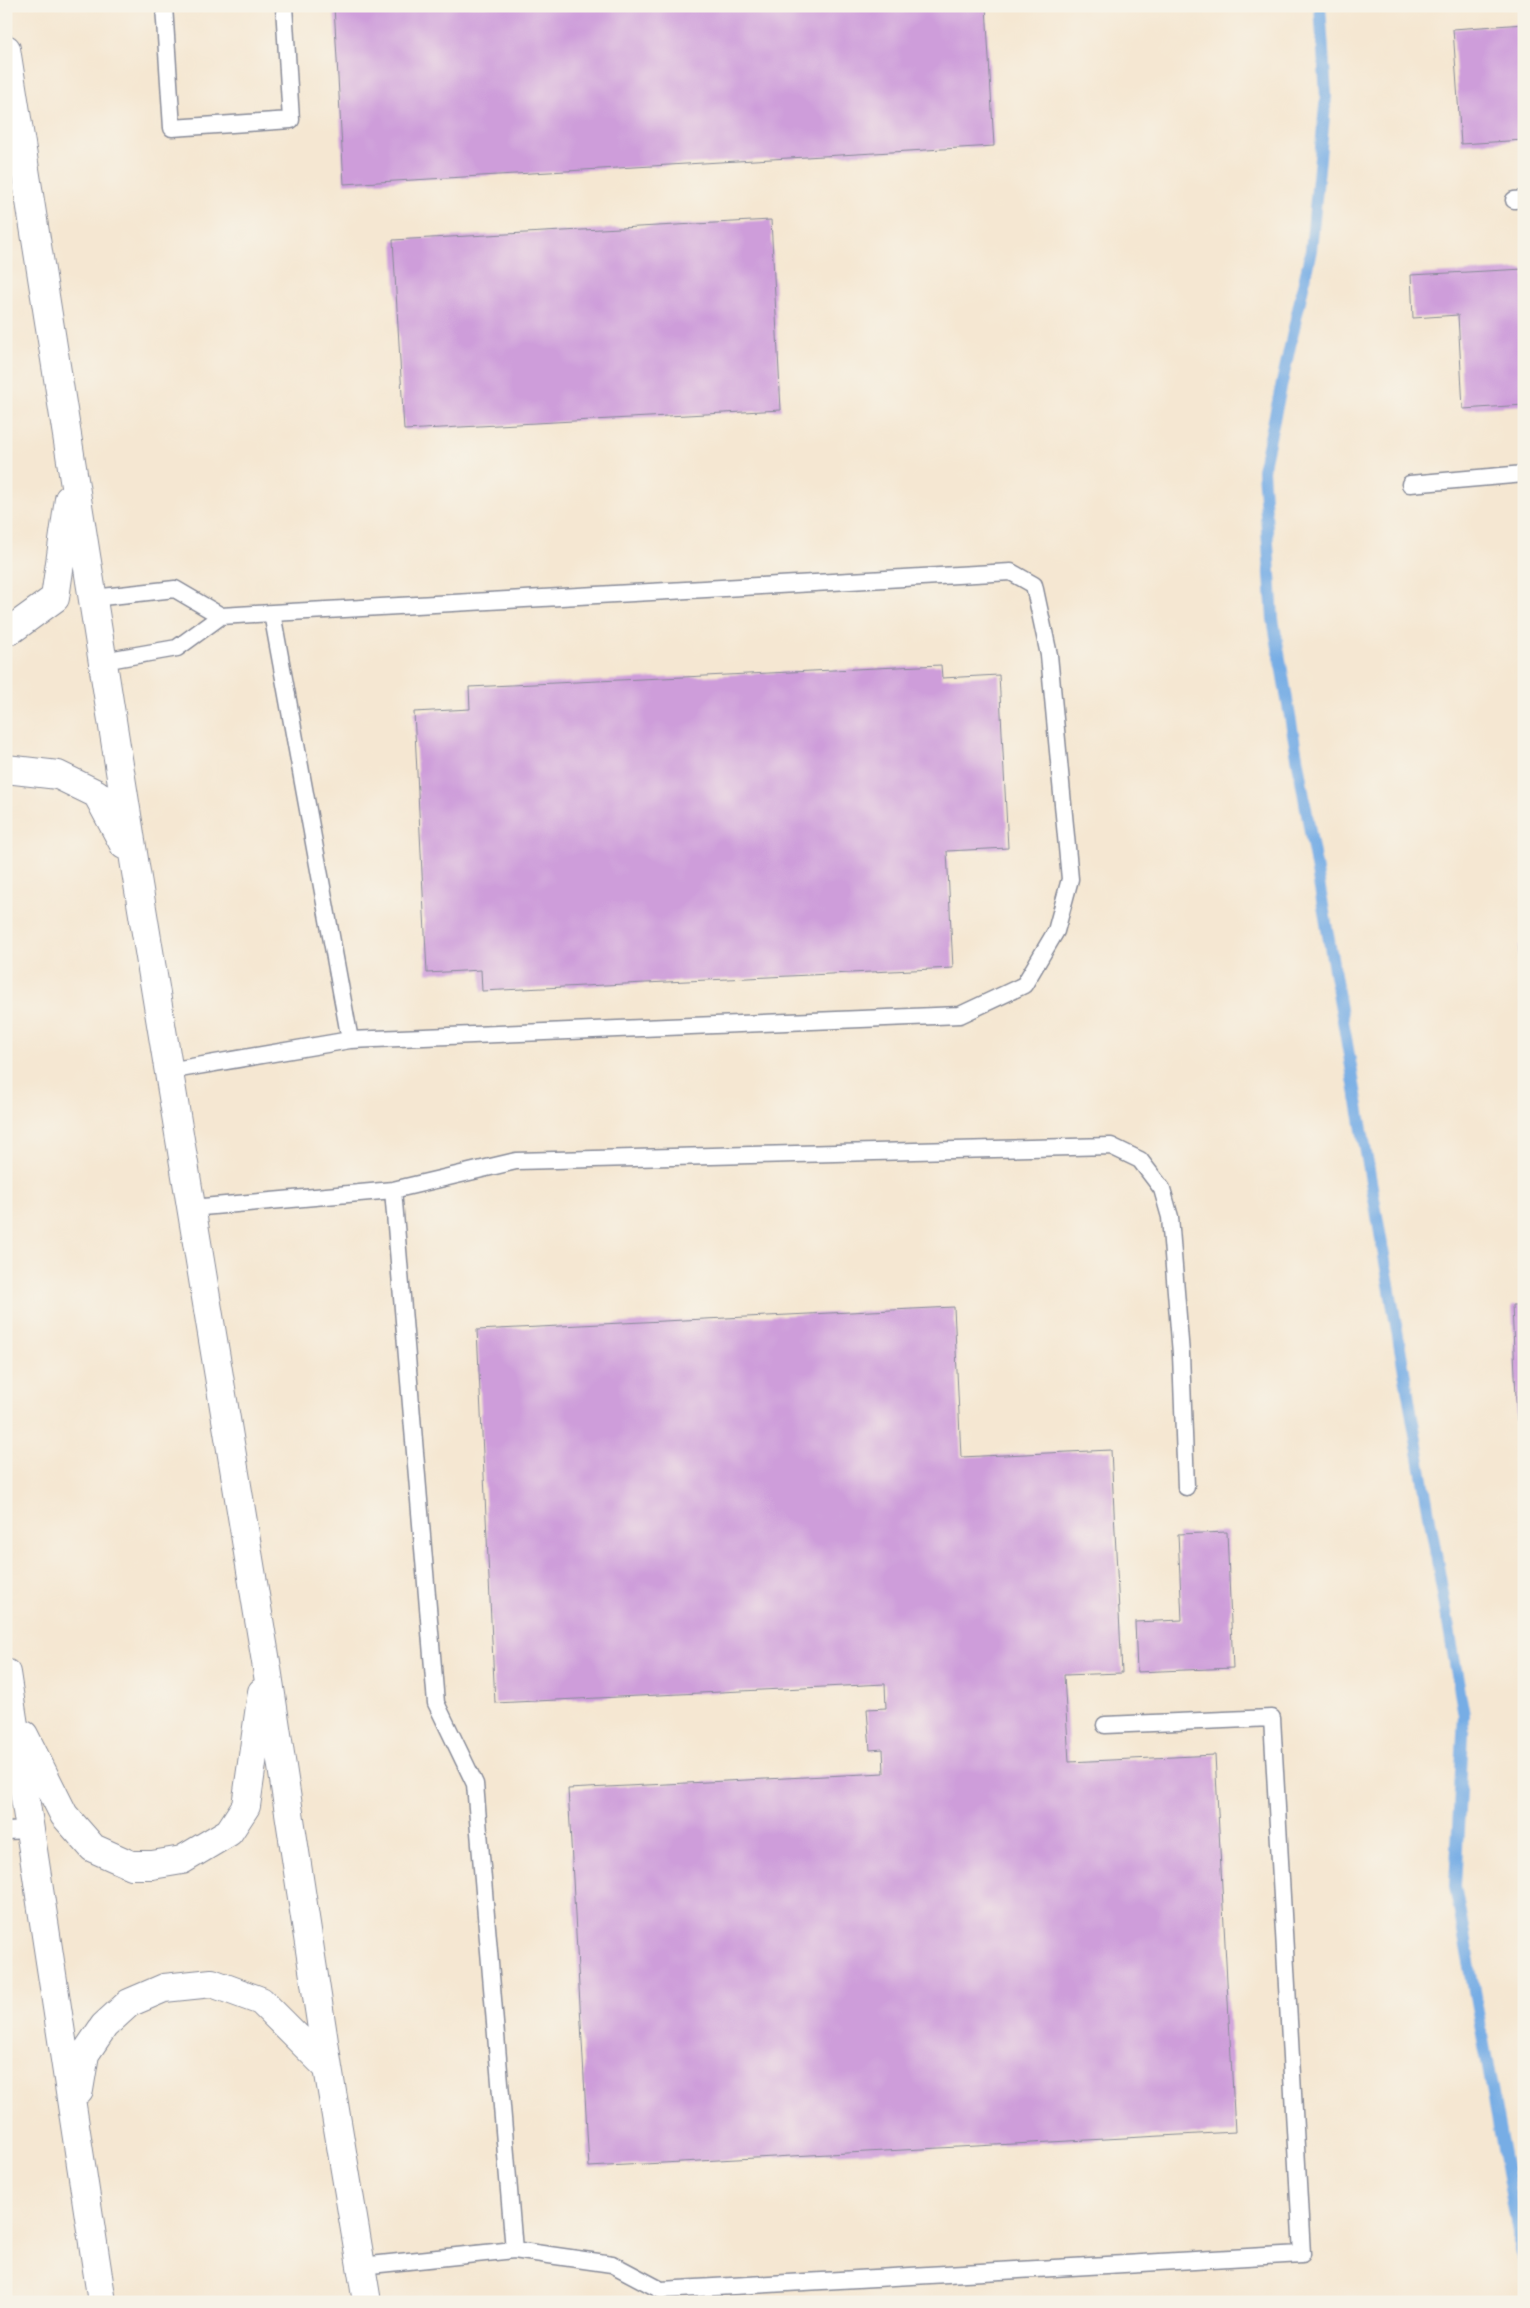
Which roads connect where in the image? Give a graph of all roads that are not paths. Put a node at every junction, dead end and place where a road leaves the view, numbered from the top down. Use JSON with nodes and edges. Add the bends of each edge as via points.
{"nodes":[{"id":1,"x":164,"y":6,"type":"edge"},
{"id":2,"x":284,"y":6,"type":"edge"},
{"id":3,"x":6,"y":49,"type":"edge"},
{"id":4,"x":73,"y":470,"type":"junction"},
{"id":5,"x":1524,"y":474,"type":"edge"},
{"id":6,"x":1410,"y":484,"type":"dead end"},
{"id":7,"x":93,"y":598,"type":"junction"},
{"id":8,"x":272,"y":613,"type":"junction"},
{"id":9,"x":221,"y":616,"type":"junction"},
{"id":10,"x":6,"y":631,"type":"edge"},
{"id":11,"x":103,"y":661,"type":"junction"},
{"id":12,"x":6,"y":769,"type":"edge"},
{"id":13,"x":135,"y":866,"type":"junction"},
{"id":14,"x":350,"y":1040,"type":"junction"},
{"id":15,"x":168,"y":1071,"type":"junction"},
{"id":16,"x":393,"y":1190,"type":"junction"},
{"id":17,"x":191,"y":1208,"type":"junction"},
{"id":18,"x":1186,"y":1486,"type":"dead end"},
{"id":19,"x":266,"y":1662,"type":"junction"},
{"id":20,"x":6,"y":1673,"type":"edge"},
{"id":21,"x":12,"y":1708,"type":"junction"},
{"id":22,"x":1105,"y":1725,"type":"dead end"},
{"id":23,"x":19,"y":1831,"type":"edge"},
{"id":24,"x":328,"y":2068,"type":"junction"},
{"id":25,"x":75,"y":2117,"type":"junction"},
{"id":26,"x":514,"y":2250,"type":"junction"},
{"id":27,"x":361,"y":2266,"type":"junction"},
{"id":28,"x":102,"y":2302,"type":"edge"},
{"id":29,"x":367,"y":2302,"type":"edge"}],
"edges":[{"from":1,"to":2,"type":"lane","via":[[172,128],[291,120]]},
{"from":3,"to":4,"type":"street"},
{"from":4,"to":7,"type":"street"},
{"from":4,"to":10,"type":"street","via":[[55,598]]},
{"from":5,"to":6,"type":"lane"},
{"from":7,"to":9,"type":"lane","via":[[175,589]]},
{"from":7,"to":11,"type":"street"},
{"from":8,"to":9,"type":"lane"},
{"from":8,"to":14,"type":"lane"},
{"from":8,"to":14,"type":"lane","via":[[1011,572],[1034,585],[1049,655],[1070,879],[1056,931],[1024,985],[960,1015]]},
{"from":9,"to":11,"type":"lane","via":[[177,648]]},
{"from":11,"to":13,"type":"street"},
{"from":12,"to":13,"type":"street","via":[[58,775],[97,794]]},
{"from":13,"to":15,"type":"street"},
{"from":14,"to":15,"type":"lane"},
{"from":15,"to":17,"type":"street"},
{"from":16,"to":17,"type":"lane"},
{"from":16,"to":18,"type":"lane","via":[[516,1161],[1111,1146],[1140,1160],[1162,1189],[1170,1217]]},
{"from":16,"to":26,"type":"lane","via":[[436,1704],[475,1784]]},
{"from":17,"to":19,"type":"street"},
{"from":19,"to":21,"type":"street","via":[[246,1806],[229,1832],[182,1860],[131,1865],[93,1848],[64,1815]]},
{"from":19,"to":24,"type":"street"},
{"from":20,"to":21,"type":"street"},
{"from":21,"to":23,"type":"street"},
{"from":22,"to":26,"type":"lane","via":[[1272,1718],[1302,2254],[661,2290],[612,2264]]},
{"from":23,"to":25,"type":"street"},
{"from":24,"to":25,"type":"street","via":[[261,2001],[212,1983],[164,1988],[129,2003],[104,2026],[85,2054]]},
{"from":24,"to":27,"type":"street"},
{"from":25,"to":28,"type":"street"},
{"from":26,"to":27,"type":"lane"},
{"from":27,"to":29,"type":"street"}]}
